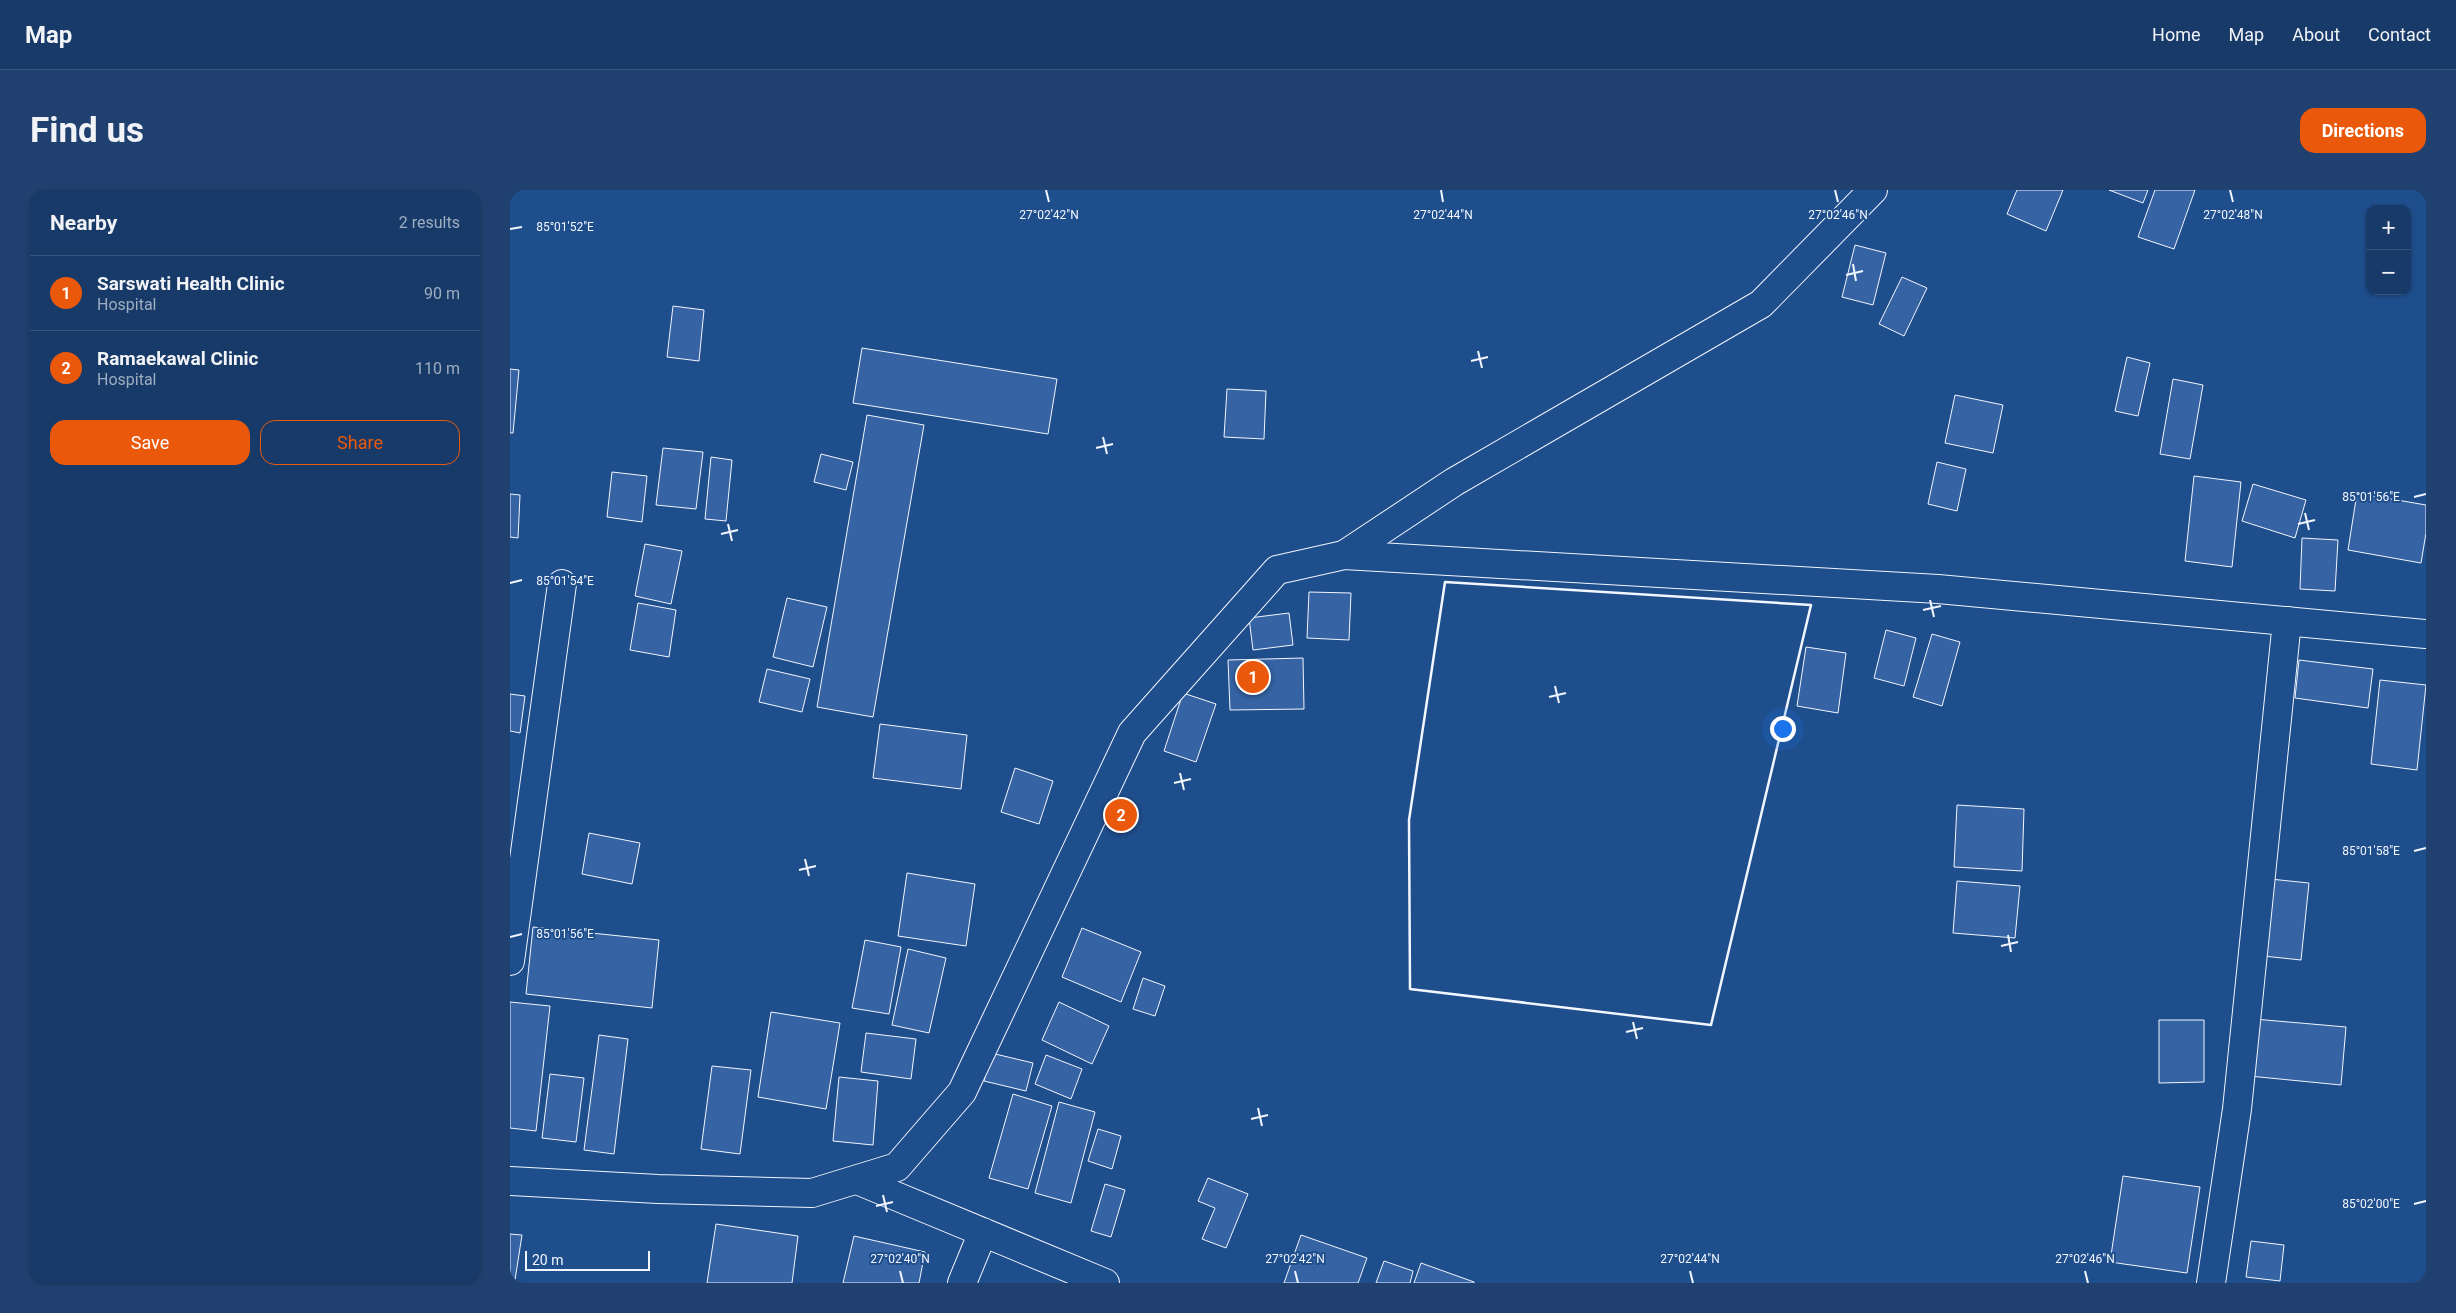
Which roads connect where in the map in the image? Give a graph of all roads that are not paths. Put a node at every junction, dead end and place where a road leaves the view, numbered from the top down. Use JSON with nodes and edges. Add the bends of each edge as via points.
{"nodes":[{"id":1,"x":1873,"y":190,"type":"edge"},
{"id":2,"x":1344,"y":555,"type":"junction"},
{"id":3,"x":562,"y":584,"type":"dead end"},
{"id":4,"x":2288,"y":622,"type":"junction"},
{"id":5,"x":2426,"y":634,"type":"edge"},
{"id":6,"x":510,"y":961,"type":"edge"},
{"id":7,"x":857,"y":1180,"type":"junction"},
{"id":8,"x":510,"y":1181,"type":"edge"},
{"id":9,"x":983,"y":1232,"type":"junction"},
{"id":10,"x":962,"y":1283,"type":"edge"},
{"id":11,"x":1105,"y":1283,"type":"edge"},
{"id":12,"x":2212,"y":1283,"type":"edge"}],
"edges":[{"from":1,"to":2,"type":"street","via":[[1761,304],[1454,482]]},
{"from":2,"to":4,"type":"street","via":[[1938,590]]},
{"from":2,"to":7,"type":"street","via":[[1277,570],[1132,733],[962,1092],[897,1167]]},
{"from":3,"to":6,"type":"street"},
{"from":4,"to":5,"type":"street"},
{"from":4,"to":12,"type":"street","via":[[2237,1108]]},
{"from":7,"to":8,"type":"street","via":[[812,1193]]},
{"from":7,"to":9,"type":"street"},
{"from":9,"to":10,"type":"street"},
{"from":9,"to":11,"type":"street"}]}
